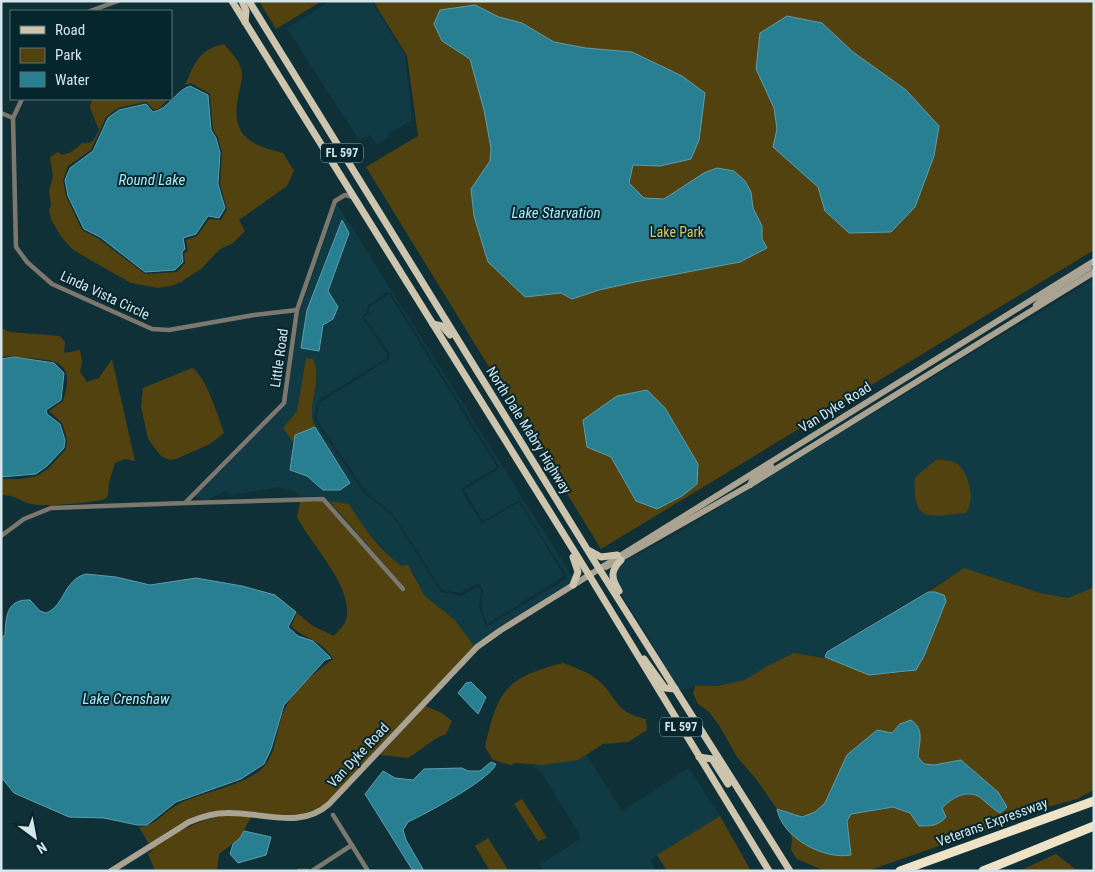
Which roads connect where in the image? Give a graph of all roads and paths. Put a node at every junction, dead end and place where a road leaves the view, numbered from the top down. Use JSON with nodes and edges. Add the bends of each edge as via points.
{"nodes":[{"id":1,"x":118,"y":1,"type":"edge"},
{"id":2,"x":232,"y":1,"type":"edge"},
{"id":3,"x":242,"y":1,"type":"edge"},
{"id":4,"x":249,"y":1,"type":"edge"},
{"id":5,"x":93,"y":10,"type":"edge"},
{"id":6,"x":245,"y":22,"type":"junction"},
{"id":7,"x":22,"y":100,"type":"edge"},
{"id":8,"x":1,"y":113,"type":"edge"},
{"id":9,"x":13,"y":118,"type":"junction"},
{"id":10,"x":353,"y":197,"type":"junction"},
{"id":11,"x":1094,"y":262,"type":"edge"},
{"id":12,"x":1094,"y":272,"type":"edge"},
{"id":13,"x":436,"y":304,"type":"junction"},
{"id":14,"x":1035,"y":308,"type":"junction"},
{"id":15,"x":297,"y":310,"type":"junction"},
{"id":16,"x":434,"y":327,"type":"junction"},
{"id":17,"x":923,"y":367,"type":"junction"},
{"id":18,"x":928,"y":375,"type":"junction"},
{"id":19,"x":490,"y":391,"type":"junction"},
{"id":20,"x":838,"y":419,"type":"junction"},
{"id":21,"x":750,"y":485,"type":"junction"},
{"id":22,"x":185,"y":503,"type":"junction"},
{"id":23,"x":1,"y":536,"type":"edge"},
{"id":24,"x":588,"y":550,"type":"junction"},
{"id":25,"x":619,"y":558,"type":"junction"},
{"id":26,"x":599,"y":568,"type":"junction"},
{"id":27,"x":589,"y":575,"type":"junction"},
{"id":28,"x":573,"y":585,"type":"junction"},
{"id":29,"x":402,"y":589,"type":"dead end"},
{"id":30,"x":624,"y":633,"type":"junction"},
{"id":31,"x":661,"y":668,"type":"junction"},
{"id":32,"x":675,"y":690,"type":"junction"},
{"id":33,"x":700,"y":758,"type":"junction"},
{"id":34,"x":1094,"y":800,"type":"edge"},
{"id":35,"x":333,"y":815,"type":"dead end"},
{"id":36,"x":1094,"y":826,"type":"edge"},
{"id":37,"x":769,"y":838,"type":"junction"},
{"id":38,"x":352,"y":845,"type":"junction"},
{"id":39,"x":111,"y":871,"type":"edge"},
{"id":40,"x":299,"y":871,"type":"edge"},
{"id":41,"x":308,"y":871,"type":"edge"},
{"id":42,"x":312,"y":871,"type":"edge"},
{"id":43,"x":368,"y":871,"type":"edge"},
{"id":44,"x":769,"y":871,"type":"edge"},
{"id":45,"x":790,"y":871,"type":"edge"},
{"id":46,"x":900,"y":871,"type":"edge"},
{"id":47,"x":983,"y":871,"type":"edge"}],
"edges":[{"from":1,"to":5,"type":"street"},
{"from":2,"to":6,"type":"main road","name":"North Dale Mabry Highway","number":"FL 597"},
{"from":3,"to":6,"type":"main road","via":[[246,11]]},
{"from":4,"to":13,"type":"main road","name":"North Dale Mabry Highway","number":"FL 597"},
{"from":6,"to":10,"type":"main road","name":"North Dale Mabry Highway","number":"FL 597"},
{"from":7,"to":9,"type":"street"},
{"from":8,"to":9,"type":"street"},
{"from":9,"to":15,"type":"street","name":"Linda Vista Circle","via":[[16,247],[27,262],[52,284],[152,329],[169,330]]},
{"from":10,"to":15,"type":"street","name":"Little Road","via":[[340,197],[335,201]]},
{"from":10,"to":16,"type":"main road","name":"North Dale Mabry Highway","number":"FL 597"},
{"from":11,"to":14,"type":"main road","via":[[1045,296]]},
{"from":11,"to":17,"type":"main road","name":"Van Dyke Road"},
{"from":12,"to":14,"type":"main road","name":"Van Dyke Road"},
{"from":13,"to":16,"type":"main road"},
{"from":13,"to":19,"type":"main road","name":"North Dale Mabry Highway","number":"FL 597"},
{"from":14,"to":18,"type":"main road","name":"Van Dyke Road"},
{"from":15,"to":22,"type":"street","name":"Little Road","via":[[284,403]]},
{"from":16,"to":19,"type":"main road","via":[[438,324],[447,330],[480,384]]},
{"from":16,"to":27,"type":"main road","name":"North Dale Mabry Highway","number":"FL 597"},
{"from":16,"to":28,"type":"main road","via":[[439,342],[576,563],[578,572]]},
{"from":17,"to":18,"type":"street"},
{"from":17,"to":20,"type":"main road","name":"Van Dyke Road"},
{"from":18,"to":21,"type":"main road","name":"Van Dyke Road"},
{"from":19,"to":24,"type":"main road","name":"North Dale Mabry Highway","number":"FL 597"},
{"from":20,"to":21,"type":"main road","via":[[808,443],[753,478]]},
{"from":20,"to":25,"type":"main road","name":"Van Dyke Road"},
{"from":21,"to":25,"type":"main road","name":"Van Dyke Road"},
{"from":22,"to":23,"type":"street","via":[[51,508],[24,519]]},
{"from":22,"to":29,"type":"street","via":[[323,499]]},
{"from":24,"to":25,"type":"main road","via":[[601,557]]},
{"from":24,"to":26,"type":"main road","name":"North Dale Mabry Highway","number":"FL 597"},
{"from":25,"to":26,"type":"main road","name":"Van Dyke Road"},
{"from":25,"to":31,"type":"main road","via":[[612,578],[647,636]]},
{"from":26,"to":27,"type":"main road","name":"Van Dyke Road"},
{"from":26,"to":31,"type":"main road","name":"North Dale Mabry Highway","number":"FL 597"},
{"from":27,"to":28,"type":"main road","name":"Van Dyke Road"},
{"from":27,"to":30,"type":"main road","name":"North Dale Mabry Highway","number":"FL 597"},
{"from":28,"to":39,"type":"main road","name":"Van Dyke Road","via":[[477,647],[317,813],[297,819],[226,812],[204,816]]},
{"from":30,"to":32,"type":"main road","via":[[665,688]]},
{"from":30,"to":33,"type":"main road","name":"North Dale Mabry Highway","number":"FL 597"},
{"from":31,"to":32,"type":"main road","name":"North Dale Mabry Highway","number":"FL 597"},
{"from":32,"to":37,"type":"main road","name":"North Dale Mabry Highway","number":"FL 597"},
{"from":33,"to":37,"type":"main road","via":[[705,756],[713,760],[760,832]]},
{"from":33,"to":44,"type":"main road","name":"North Dale Mabry Highway","number":"FL 597"},
{"from":34,"to":46,"type":"highway","name":"Veterans Expressway"},
{"from":35,"to":38,"type":"street"},
{"from":36,"to":47,"type":"highway"},
{"from":37,"to":45,"type":"main road","name":"North Dale Mabry Highway","number":"FL 597"},
{"from":38,"to":42,"type":"street"},
{"from":38,"to":43,"type":"street"},
{"from":40,"to":41,"type":"street"}]}
